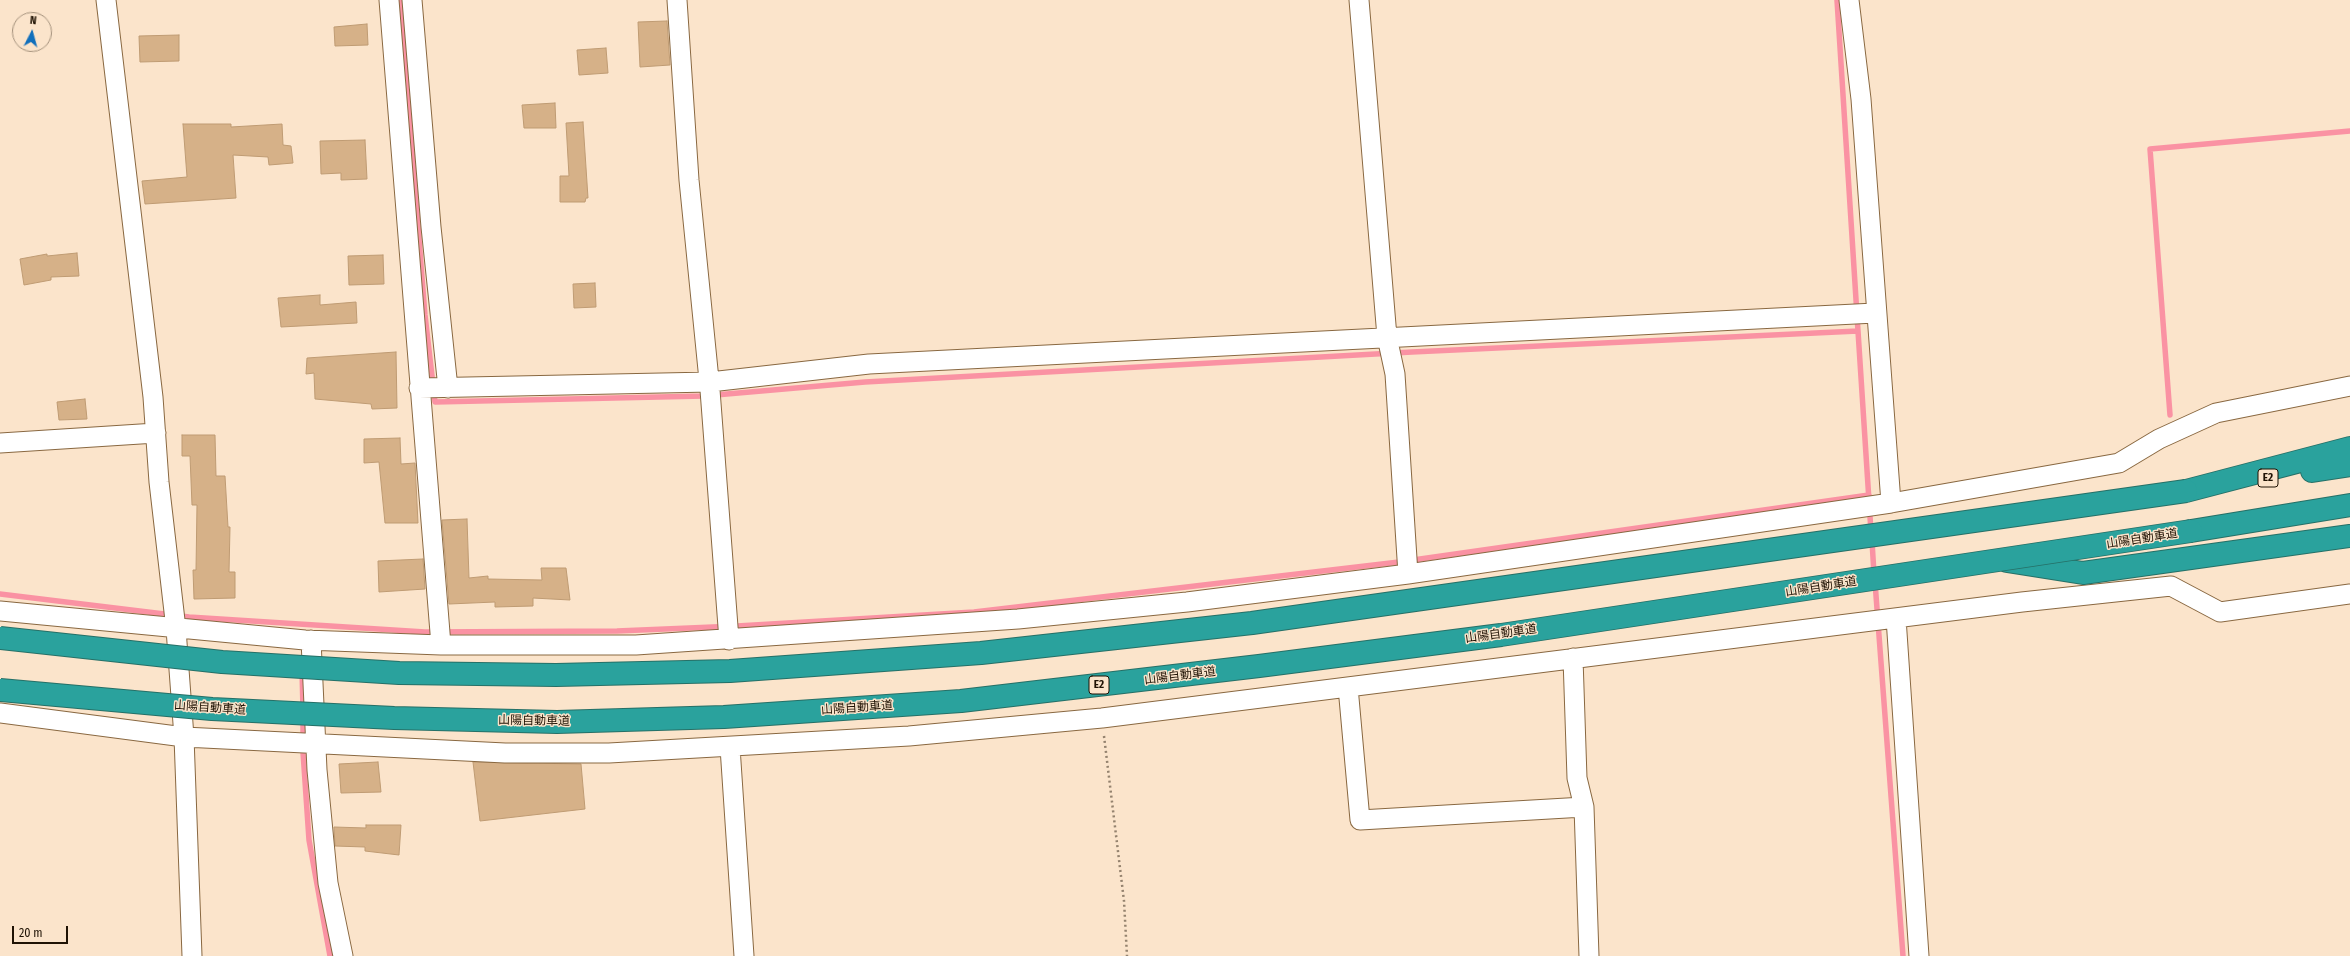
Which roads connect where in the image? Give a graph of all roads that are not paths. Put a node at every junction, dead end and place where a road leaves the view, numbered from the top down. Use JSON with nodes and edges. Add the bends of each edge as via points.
{"nodes":[{"id":1,"x":106,"y":0,"type":"edge"},
{"id":2,"x":389,"y":0,"type":"edge"},
{"id":3,"x":412,"y":0,"type":"edge"},
{"id":4,"x":678,"y":0,"type":"edge"},
{"id":5,"x":1359,"y":0,"type":"edge"},
{"id":6,"x":1850,"y":0,"type":"edge"},
{"id":7,"x":1863,"y":314,"type":"junction"},
{"id":8,"x":1389,"y":347,"type":"junction"},
{"id":9,"x":2350,"y":386,"type":"edge"},
{"id":10,"x":434,"y":388,"type":"junction"},
{"id":11,"x":710,"y":391,"type":"junction"},
{"id":12,"x":156,"y":433,"type":"junction"},
{"id":13,"x":0,"y":443,"type":"edge"},
{"id":14,"x":2350,"y":448,"type":"edge"},
{"id":15,"x":2350,"y":465,"type":"edge"},
{"id":16,"x":2186,"y":491,"type":"junction"},
{"id":17,"x":1885,"y":504,"type":"junction"},
{"id":18,"x":2350,"y":505,"type":"edge"},
{"id":19,"x":2350,"y":536,"type":"edge"},
{"id":20,"x":2002,"y":560,"type":"junction"},
{"id":21,"x":1407,"y":564,"type":"junction"},
{"id":22,"x":2350,"y":594,"type":"edge"},
{"id":23,"x":0,"y":611,"type":"edge"},
{"id":24,"x":1891,"y":618,"type":"junction"},
{"id":25,"x":175,"y":619,"type":"junction"},
{"id":26,"x":728,"y":631,"type":"junction"},
{"id":27,"x":440,"y":637,"type":"junction"},
{"id":28,"x":0,"y":638,"type":"edge"},
{"id":29,"x":304,"y":639,"type":"junction"},
{"id":30,"x":1573,"y":658,"type":"junction"},
{"id":31,"x":1348,"y":686,"type":"junction"},
{"id":32,"x":0,"y":690,"type":"edge"},
{"id":33,"x":0,"y":713,"type":"edge"},
{"id":34,"x":184,"y":737,"type":"junction"},
{"id":35,"x":306,"y":744,"type":"junction"},
{"id":36,"x":730,"y":747,"type":"junction"},
{"id":37,"x":1584,"y":807,"type":"junction"},
{"id":38,"x":192,"y":956,"type":"edge"},
{"id":39,"x":343,"y":956,"type":"edge"},
{"id":40,"x":744,"y":956,"type":"edge"},
{"id":41,"x":1589,"y":956,"type":"edge"},
{"id":42,"x":1919,"y":956,"type":"edge"}],
"edges":[{"from":1,"to":12,"type":"street"},
{"from":2,"to":10,"type":"street"},
{"from":3,"to":10,"type":"street","via":[[431,227]]},
{"from":4,"to":11,"type":"street","via":[[690,180]]},
{"from":5,"to":8,"type":"street"},
{"from":6,"to":7,"type":"street","via":[[1861,99]]},
{"from":7,"to":8,"type":"street"},
{"from":7,"to":17,"type":"street"},
{"from":8,"to":11,"type":"street","via":[[869,364]]},
{"from":8,"to":21,"type":"street","via":[[1395,374]]},
{"from":9,"to":17,"type":"street","via":[[2216,413],[2159,439],[2119,464]]},
{"from":10,"to":11,"type":"street"},
{"from":10,"to":27,"type":"street"},
{"from":11,"to":26,"type":"street"},
{"from":12,"to":13,"type":"street"},
{"from":12,"to":25,"type":"street"},
{"from":14,"to":16,"type":"highway"},
{"from":15,"to":16,"type":"highway","number":"E2"},
{"from":16,"to":28,"type":"highway","number":"E2","bridge":true,"via":[[1252,623],[981,653],[730,671],[556,675],[399,673],[222,662]]},
{"from":17,"to":21,"type":"street"},
{"from":18,"to":20,"type":"highway","name":"山陽自動車道","number":"E2","bridge":true},
{"from":19,"to":20,"type":"highway","via":[[2083,573]]},
{"from":20,"to":32,"type":"highway","name":"山陽自動車道","number":"E2","bridge":true,"via":[[1509,634],[1259,666],[961,701],[732,717],[557,722],[394,718],[212,709]]},
{"from":21,"to":26,"type":"street","via":[[1187,602],[1026,618]]},
{"from":22,"to":24,"type":"street","via":[[2220,612],[2170,586]]},
{"from":23,"to":25,"type":"street"},
{"from":24,"to":30,"type":"street"},
{"from":24,"to":42,"type":"street"},
{"from":25,"to":29,"type":"street"},
{"from":25,"to":34,"type":"street"},
{"from":26,"to":27,"type":"street","via":[[636,645]]},
{"from":27,"to":29,"type":"street"},
{"from":29,"to":35,"type":"street"},
{"from":30,"to":31,"type":"street"},
{"from":30,"to":37,"type":"street","via":[[1577,778]]},
{"from":31,"to":36,"type":"street","via":[[1102,718],[909,736]]},
{"from":31,"to":37,"type":"street","via":[[1360,820]]},
{"from":33,"to":34,"type":"street"},
{"from":34,"to":35,"type":"street"},
{"from":34,"to":38,"type":"street"},
{"from":35,"to":36,"type":"street","via":[[505,753],[609,753]]},
{"from":35,"to":39,"type":"street","via":[[328,883]]},
{"from":36,"to":40,"type":"street"},
{"from":37,"to":41,"type":"street"}]}
